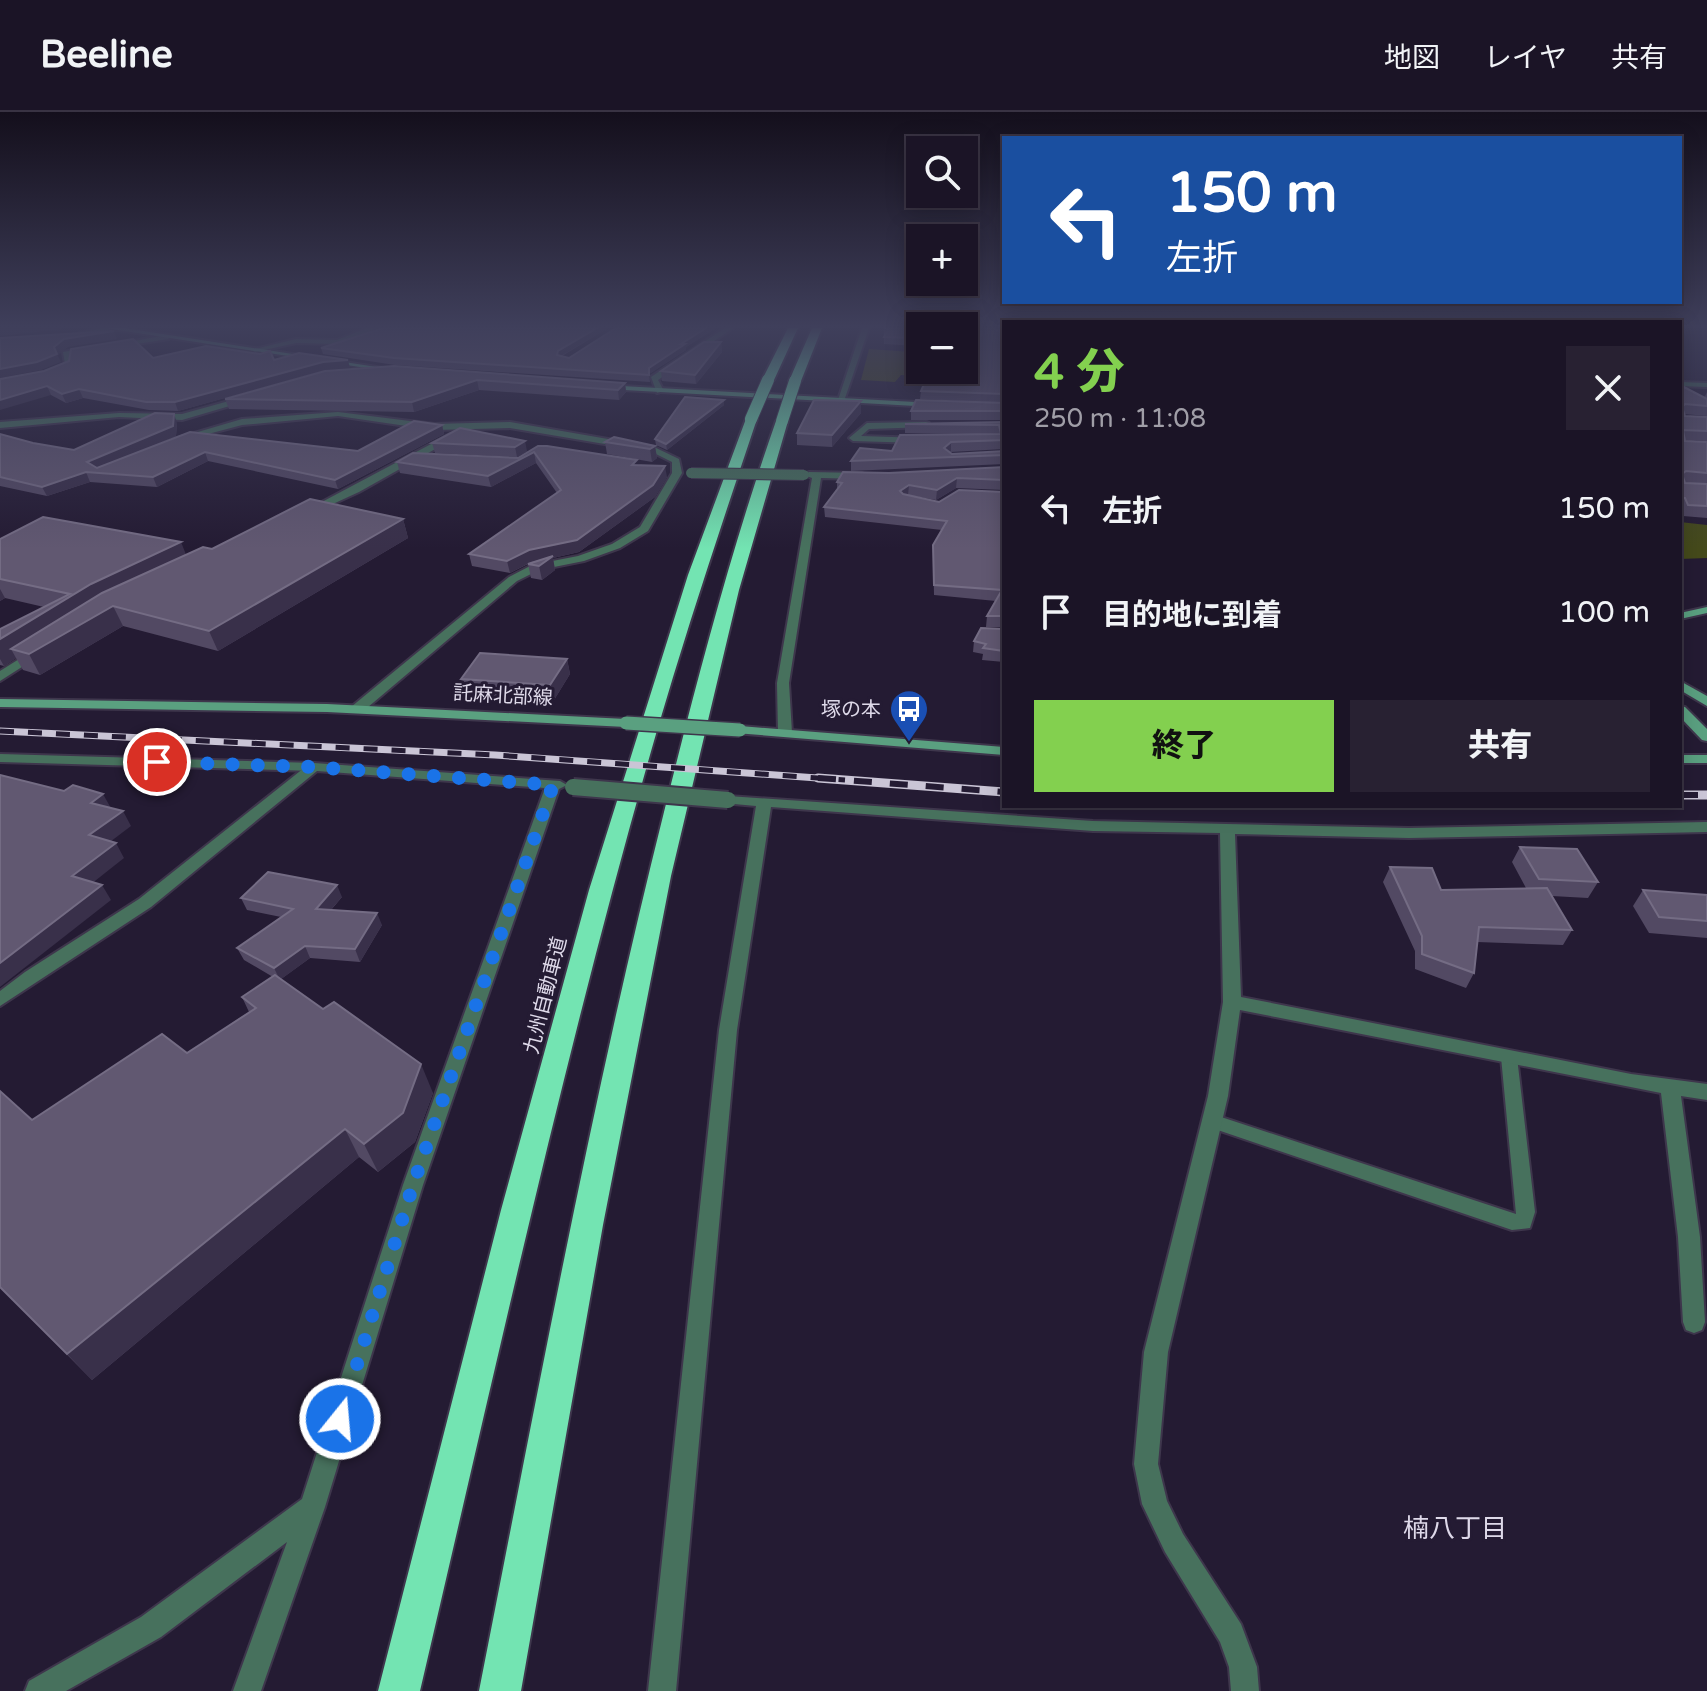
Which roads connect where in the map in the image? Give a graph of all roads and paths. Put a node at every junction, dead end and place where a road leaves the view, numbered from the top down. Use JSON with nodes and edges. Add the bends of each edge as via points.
{"nodes":[{"id":1,"x":234,"y":402,"type":"edge"},
{"id":2,"x":759,"y":402,"type":"edge"},
{"id":3,"x":788,"y":402,"type":"edge"},
{"id":4,"x":858,"y":402,"type":"edge"},
{"id":5,"x":944,"y":405,"type":"edge"},
{"id":6,"x":0,"y":425,"type":"edge"},
{"id":7,"x":930,"y":425,"type":"edge"},
{"id":8,"x":467,"y":428,"type":"junction"},
{"id":9,"x":932,"y":440,"type":"edge"},
{"id":10,"x":165,"y":444,"type":"edge"},
{"id":11,"x":414,"y":458,"type":"junction"},
{"id":12,"x":430,"y":459,"type":"edge"},
{"id":13,"x":662,"y":471,"type":"edge"},
{"id":14,"x":677,"y":473,"type":"junction"},
{"id":15,"x":817,"y":475,"type":"junction"},
{"id":16,"x":874,"y":476,"type":"edge"},
{"id":17,"x":293,"y":519,"type":"edge"},
{"id":18,"x":1707,"y":610,"type":"edge"},
{"id":19,"x":1682,"y":616,"type":"edge"},
{"id":20,"x":41,"y":649,"type":"edge"},
{"id":21,"x":0,"y":677,"type":"edge"},
{"id":22,"x":1682,"y":686,"type":"edge"},
{"id":23,"x":1707,"y":702,"type":"edge"},
{"id":24,"x":0,"y":703,"type":"edge"},
{"id":25,"x":356,"y":710,"type":"junction"},
{"id":26,"x":1682,"y":712,"type":"edge"},
{"id":27,"x":785,"y":733,"type":"junction"},
{"id":28,"x":1707,"y":737,"type":"edge"},
{"id":29,"x":1002,"y":751,"type":"edge"},
{"id":30,"x":0,"y":758,"type":"edge"},
{"id":31,"x":1682,"y":759,"type":"edge"},
{"id":32,"x":1707,"y":759,"type":"edge"},
{"id":33,"x":314,"y":767,"type":"junction"},
{"id":34,"x":563,"y":786,"type":"junction"},
{"id":35,"x":764,"y":803,"type":"junction"},
{"id":36,"x":1707,"y":827,"type":"edge"},
{"id":37,"x":1227,"y":828,"type":"junction"},
{"id":38,"x":0,"y":1000,"type":"edge"},
{"id":39,"x":1232,"y":1002,"type":"junction"},
{"id":40,"x":1509,"y":1057,"type":"junction"},
{"id":41,"x":1670,"y":1085,"type":"junction"},
{"id":42,"x":1707,"y":1092,"type":"edge"},
{"id":43,"x":1212,"y":1121,"type":"junction"},
{"id":44,"x":1698,"y":1240,"type":"edge"},
{"id":45,"x":1694,"y":1322,"type":"dead end"},
{"id":46,"x":312,"y":1507,"type":"junction"},
{"id":47,"x":39,"y":1691,"type":"edge"},
{"id":48,"x":247,"y":1691,"type":"edge"},
{"id":49,"x":399,"y":1691,"type":"edge"},
{"id":50,"x":500,"y":1691,"type":"edge"},
{"id":51,"x":662,"y":1691,"type":"edge"},
{"id":52,"x":1245,"y":1691,"type":"edge"}],
"edges":[{"from":1,"to":6,"type":"street","via":[[182,417],[119,415]]},
{"from":2,"to":49,"type":"highway","name":"九州自動車道","bridge":true,"via":[[670,654],[591,920]]},
{"from":3,"to":50,"type":"highway","bridge":true,"via":[[709,672],[646,926]]},
{"from":4,"to":5,"type":"main road"},
{"from":7,"to":9,"type":"street","via":[[867,426],[853,438]]},
{"from":8,"to":10,"type":"street","via":[[338,414],[242,422]]},
{"from":8,"to":11,"type":"street"},
{"from":8,"to":14,"type":"street","via":[[510,425],[654,450],[676,461]]},
{"from":11,"to":12,"type":"street"},
{"from":11,"to":17,"type":"street"},
{"from":13,"to":14,"type":"street"},
{"from":14,"to":15,"type":"street","bridge":true},
{"from":14,"to":25,"type":"street","via":[[644,529],[616,546],[536,567],[513,579]]},
{"from":15,"to":16,"type":"street"},
{"from":15,"to":27,"type":"street","via":[[783,683]]},
{"from":18,"to":19,"type":"main road"},
{"from":20,"to":21,"type":"street"},
{"from":22,"to":23,"type":"main road"},
{"from":24,"to":25,"type":"main road","name":"託麻北部線"},
{"from":25,"to":27,"type":"main road","name":"託麻北部線","bridge":true},
{"from":26,"to":28,"type":"main road"},
{"from":27,"to":29,"type":"main road","name":"託麻北部線"},
{"from":30,"to":33,"type":"street"},
{"from":31,"to":32,"type":"main road"},
{"from":33,"to":34,"type":"street"},
{"from":33,"to":38,"type":"street","via":[[145,903]]},
{"from":34,"to":35,"type":"street","bridge":true},
{"from":34,"to":46,"type":"street","via":[[413,1185]]},
{"from":35,"to":37,"type":"street","via":[[1093,826]]},
{"from":35,"to":51,"type":"street","via":[[728,1030]]},
{"from":36,"to":37,"type":"street","via":[[1409,833]]},
{"from":37,"to":39,"type":"street"},
{"from":39,"to":40,"type":"street"},
{"from":39,"to":43,"type":"street"},
{"from":40,"to":41,"type":"street"},
{"from":40,"to":43,"type":"lane","via":[[1523,1222]]},
{"from":41,"to":42,"type":"street"},
{"from":41,"to":44,"type":"street"},
{"from":43,"to":52,"type":"street","via":[[1156,1352],[1146,1464],[1155,1504],[1174,1543],[1231,1634]]},
{"from":44,"to":45,"type":"street"},
{"from":46,"to":47,"type":"street","via":[[151,1627]]},
{"from":46,"to":48,"type":"street"}]}
